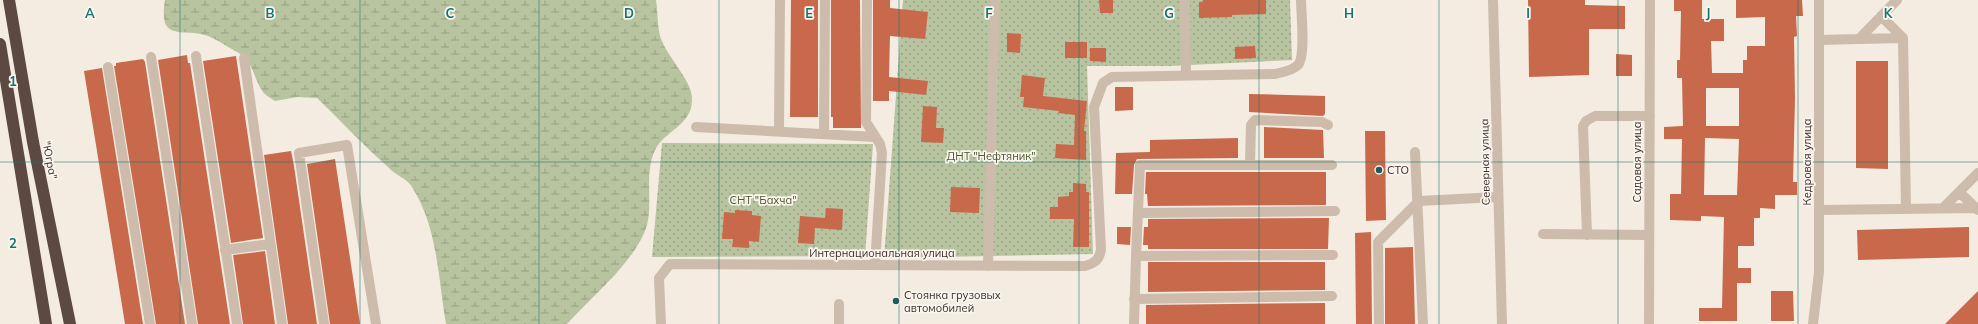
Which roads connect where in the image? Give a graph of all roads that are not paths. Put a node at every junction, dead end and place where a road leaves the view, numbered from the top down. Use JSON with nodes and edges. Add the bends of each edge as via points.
{"nodes":[{"id":1,"x":8,"y":0,"type":"edge"},
{"id":2,"x":780,"y":0,"type":"edge"},
{"id":3,"x":825,"y":0,"type":"edge"},
{"id":4,"x":867,"y":0,"type":"edge"},
{"id":5,"x":995,"y":0,"type":"edge"},
{"id":6,"x":1184,"y":0,"type":"edge"},
{"id":7,"x":1301,"y":0,"type":"edge"},
{"id":8,"x":1493,"y":0,"type":"edge"},
{"id":9,"x":1650,"y":0,"type":"edge"},
{"id":10,"x":1819,"y":0,"type":"edge"},
{"id":11,"x":1897,"y":0,"type":"edge"},
{"id":12,"x":1881,"y":16,"type":"junction"},
{"id":13,"x":1903,"y":38,"type":"junction"},
{"id":14,"x":1858,"y":39,"type":"junction"},
{"id":15,"x":1819,"y":40,"type":"junction"},
{"id":16,"x":0,"y":44,"type":"edge"},
{"id":17,"x":196,"y":56,"type":"dead end"},
{"id":18,"x":151,"y":57,"type":"dead end"},
{"id":19,"x":244,"y":58,"type":"dead end"},
{"id":20,"x":108,"y":67,"type":"dead end"},
{"id":21,"x":1186,"y":74,"type":"junction"},
{"id":22,"x":1650,"y":116,"type":"junction"},
{"id":23,"x":1328,"y":125,"type":"dead end"},
{"id":24,"x":696,"y":127,"type":"dead end"},
{"id":25,"x":779,"y":132,"type":"junction"},
{"id":26,"x":824,"y":134,"type":"junction"},
{"id":27,"x":875,"y":137,"type":"junction"},
{"id":28,"x":1415,"y":152,"type":"dead end"},
{"id":29,"x":1250,"y":164,"type":"junction"},
{"id":30,"x":1332,"y":166,"type":"dead end"},
{"id":31,"x":1978,"y":173,"type":"edge"},
{"id":32,"x":1959,"y":192,"type":"junction"},
{"id":33,"x":1498,"y":197,"type":"junction"},
{"id":34,"x":1419,"y":201,"type":"junction"},
{"id":35,"x":1943,"y":208,"type":"junction"},
{"id":36,"x":1906,"y":209,"type":"junction"},
{"id":37,"x":1977,"y":209,"type":"edge"},
{"id":38,"x":1819,"y":210,"type":"junction"},
{"id":39,"x":1335,"y":211,"type":"dead end"},
{"id":40,"x":1139,"y":213,"type":"junction"},
{"id":41,"x":1543,"y":234,"type":"dead end"},
{"id":42,"x":1587,"y":235,"type":"junction"},
{"id":43,"x":1649,"y":235,"type":"junction"},
{"id":44,"x":270,"y":244,"type":"junction"},
{"id":45,"x":226,"y":250,"type":"junction"},
{"id":46,"x":1333,"y":255,"type":"dead end"},
{"id":47,"x":1136,"y":256,"type":"junction"},
{"id":48,"x":875,"y":265,"type":"junction"},
{"id":49,"x":988,"y":266,"type":"junction"},
{"id":50,"x":1332,"y":296,"type":"dead end"},
{"id":51,"x":1134,"y":298,"type":"junction"},
{"id":52,"x":839,"y":304,"type":"dead end"},
{"id":53,"x":46,"y":324,"type":"edge"},
{"id":54,"x":70,"y":324,"type":"edge"},
{"id":55,"x":150,"y":324,"type":"edge"},
{"id":56,"x":192,"y":324,"type":"edge"},
{"id":57,"x":237,"y":324,"type":"edge"},
{"id":58,"x":282,"y":324,"type":"edge"},
{"id":59,"x":324,"y":324,"type":"edge"},
{"id":60,"x":376,"y":324,"type":"edge"},
{"id":61,"x":661,"y":324,"type":"edge"},
{"id":62,"x":839,"y":324,"type":"edge"},
{"id":63,"x":1134,"y":324,"type":"edge"},
{"id":64,"x":1379,"y":324,"type":"edge"},
{"id":65,"x":1423,"y":324,"type":"edge"},
{"id":66,"x":1502,"y":324,"type":"edge"},
{"id":67,"x":1649,"y":324,"type":"edge"},
{"id":68,"x":1813,"y":324,"type":"edge"}],
"edges":[{"from":1,"to":54,"type":"highway","name":"\"Югра\"","via":[[33,142]]},
{"from":2,"to":25,"type":"street"},
{"from":3,"to":26,"type":"street"},
{"from":4,"to":27,"type":"street","via":[[866,122]]},
{"from":5,"to":49,"type":"street"},
{"from":6,"to":21,"type":"street"},
{"from":7,"to":21,"type":"street","via":[[1302,56],[1298,65],[1289,71],[1275,74]]},
{"from":8,"to":33,"type":"street","name":"Северная улица"},
{"from":9,"to":22,"type":"street","name":"Садовая улица"},
{"from":10,"to":15,"type":"street","name":"Кедровая улица"},
{"from":11,"to":12,"type":"street"},
{"from":12,"to":13,"type":"street"},
{"from":12,"to":14,"type":"street"},
{"from":13,"to":14,"type":"street"},
{"from":13,"to":36,"type":"street"},
{"from":14,"to":15,"type":"street"},
{"from":15,"to":38,"type":"street","name":"Кедровая улица"},
{"from":16,"to":53,"type":"highway"},
{"from":17,"to":45,"type":"street"},
{"from":18,"to":56,"type":"street"},
{"from":19,"to":44,"type":"street"},
{"from":20,"to":55,"type":"street"},
{"from":21,"to":49,"type":"street","name":"Интернациональная улица","via":[[1112,76],[1103,83],[1094,107],[1101,250],[1099,259],[1094,264]]},
{"from":22,"to":42,"type":"street","via":[[1595,116],[1583,126]]},
{"from":22,"to":43,"type":"street","name":"Садовая улица"},
{"from":23,"to":29,"type":"street","via":[[1322,122],[1256,120],[1251,125]]},
{"from":24,"to":25,"type":"street"},
{"from":25,"to":26,"type":"street"},
{"from":26,"to":27,"type":"street"},
{"from":27,"to":48,"type":"street","via":[[882,153]]},
{"from":28,"to":34,"type":"street"},
{"from":29,"to":30,"type":"street"},
{"from":29,"to":40,"type":"street","via":[[1140,165]]},
{"from":31,"to":32,"type":"street"},
{"from":32,"to":35,"type":"street"},
{"from":32,"to":37,"type":"street"},
{"from":33,"to":34,"type":"street"},
{"from":33,"to":66,"type":"street","name":"Северная улица"},
{"from":34,"to":64,"type":"street","via":[[1378,242]]},
{"from":34,"to":65,"type":"street"},
{"from":35,"to":36,"type":"street"},
{"from":35,"to":37,"type":"street"},
{"from":36,"to":38,"type":"street"},
{"from":38,"to":68,"type":"street","name":"Кедровая улица","via":[[1819,272]]},
{"from":39,"to":40,"type":"street"},
{"from":40,"to":47,"type":"street"},
{"from":41,"to":42,"type":"street"},
{"from":42,"to":43,"type":"street"},
{"from":43,"to":67,"type":"street","name":"Садовая улица"},
{"from":44,"to":45,"type":"street"},
{"from":44,"to":58,"type":"street"},
{"from":45,"to":57,"type":"street"},
{"from":46,"to":47,"type":"street"},
{"from":47,"to":51,"type":"street"},
{"from":48,"to":49,"type":"street","name":"Интернациональная улица"},
{"from":48,"to":61,"type":"street","name":"Интернациональная улица","via":[[670,264],[659,278]]},
{"from":50,"to":51,"type":"street"},
{"from":51,"to":63,"type":"street"},
{"from":52,"to":62,"type":"street"},
{"from":59,"to":60,"type":"street","via":[[299,153],[346,145]]}]}
